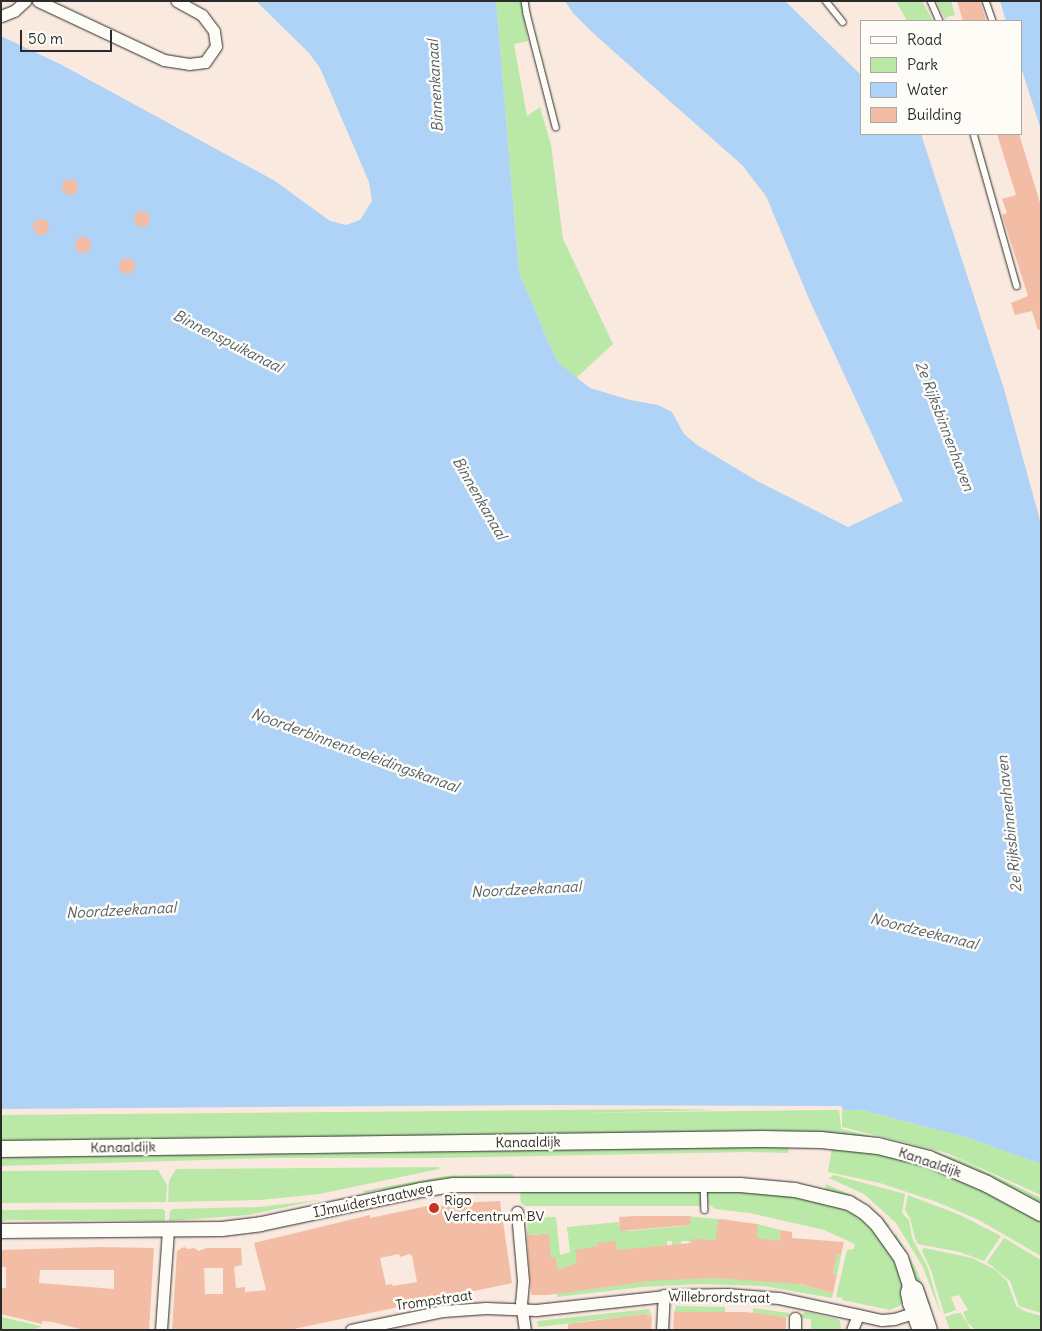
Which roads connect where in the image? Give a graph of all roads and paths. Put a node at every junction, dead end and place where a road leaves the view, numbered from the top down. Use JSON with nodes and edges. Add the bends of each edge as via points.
{"nodes":[{"id":1,"x":25,"y":1,"type":"edge"},
{"id":2,"x":38,"y":1,"type":"edge"},
{"id":3,"x":177,"y":1,"type":"edge"},
{"id":4,"x":525,"y":1,"type":"edge"},
{"id":5,"x":826,"y":1,"type":"edge"},
{"id":6,"x":931,"y":1,"type":"edge"},
{"id":7,"x":986,"y":1,"type":"edge"},
{"id":8,"x":1,"y":16,"type":"edge"},
{"id":9,"x":940,"y":20,"type":"edge"},
{"id":10,"x":993,"y":20,"type":"edge"},
{"id":11,"x":844,"y":22,"type":"dead end"},
{"id":12,"x":556,"y":127,"type":"dead end"},
{"id":13,"x":974,"y":135,"type":"edge"},
{"id":14,"x":1017,"y":286,"type":"dead end"},
{"id":15,"x":1,"y":1149,"type":"edge"},
{"id":16,"x":704,"y":1185,"type":"junction"},
{"id":17,"x":705,"y":1210,"type":"dead end"},
{"id":18,"x":517,"y":1212,"type":"dead end"},
{"id":19,"x":1041,"y":1213,"type":"edge"},
{"id":20,"x":168,"y":1230,"type":"junction"},
{"id":21,"x":1,"y":1231,"type":"edge"},
{"id":22,"x":664,"y":1295,"type":"junction"},
{"id":23,"x":522,"y":1310,"type":"junction"},
{"id":24,"x":918,"y":1311,"type":"junction"},
{"id":25,"x":858,"y":1315,"type":"junction"},
{"id":26,"x":795,"y":1318,"type":"dead end"},
{"id":27,"x":161,"y":1330,"type":"edge"},
{"id":28,"x":351,"y":1330,"type":"edge"},
{"id":29,"x":525,"y":1330,"type":"edge"},
{"id":30,"x":662,"y":1330,"type":"edge"},
{"id":31,"x":796,"y":1330,"type":"edge"},
{"id":32,"x":852,"y":1330,"type":"edge"},
{"id":33,"x":920,"y":1330,"type":"edge"},
{"id":34,"x":930,"y":1330,"type":"edge"}],
"edges":[{"from":1,"to":8,"type":"street","via":[[14,11]]},
{"from":2,"to":3,"type":"street","via":[[164,60],[189,64],[206,62],[216,46],[214,31],[202,15]]},
{"from":4,"to":12,"type":"lane"},
{"from":5,"to":11,"type":"lane"},
{"from":6,"to":9,"type":"lane"},
{"from":7,"to":10,"type":"lane"},
{"from":13,"to":14,"type":"lane"},
{"from":15,"to":19,"type":"main road","name":"Kanaaldijk","via":[[821,1140],[878,1146],[929,1159],[987,1184]]},
{"from":16,"to":17,"type":"lane"},
{"from":16,"to":20,"type":"street","name":"IJmuiderstraatweg","via":[[454,1185],[242,1227]]},
{"from":16,"to":24,"type":"street","name":"IJmuiderstraatweg","via":[[795,1190],[849,1203],[864,1212],[886,1235],[901,1258],[910,1286],[908,1293]]},
{"from":18,"to":23,"type":"street"},
{"from":20,"to":21,"type":"street","name":"IJmuiderstraatweg"},
{"from":20,"to":27,"type":"street"},
{"from":22,"to":23,"type":"street","name":"Willebrordstraat"},
{"from":22,"to":25,"type":"street","name":"Willebrordstraat","via":[[758,1296]]},
{"from":22,"to":30,"type":"street"},
{"from":23,"to":28,"type":"street","name":"Trompstraat","via":[[443,1311]]},
{"from":23,"to":29,"type":"street"},
{"from":24,"to":25,"type":"street","name":"Willebrordstraat","via":[[888,1320]]},
{"from":24,"to":33,"type":"street"},
{"from":24,"to":34,"type":"street"},
{"from":25,"to":32,"type":"street"},
{"from":26,"to":31,"type":"street"}]}
